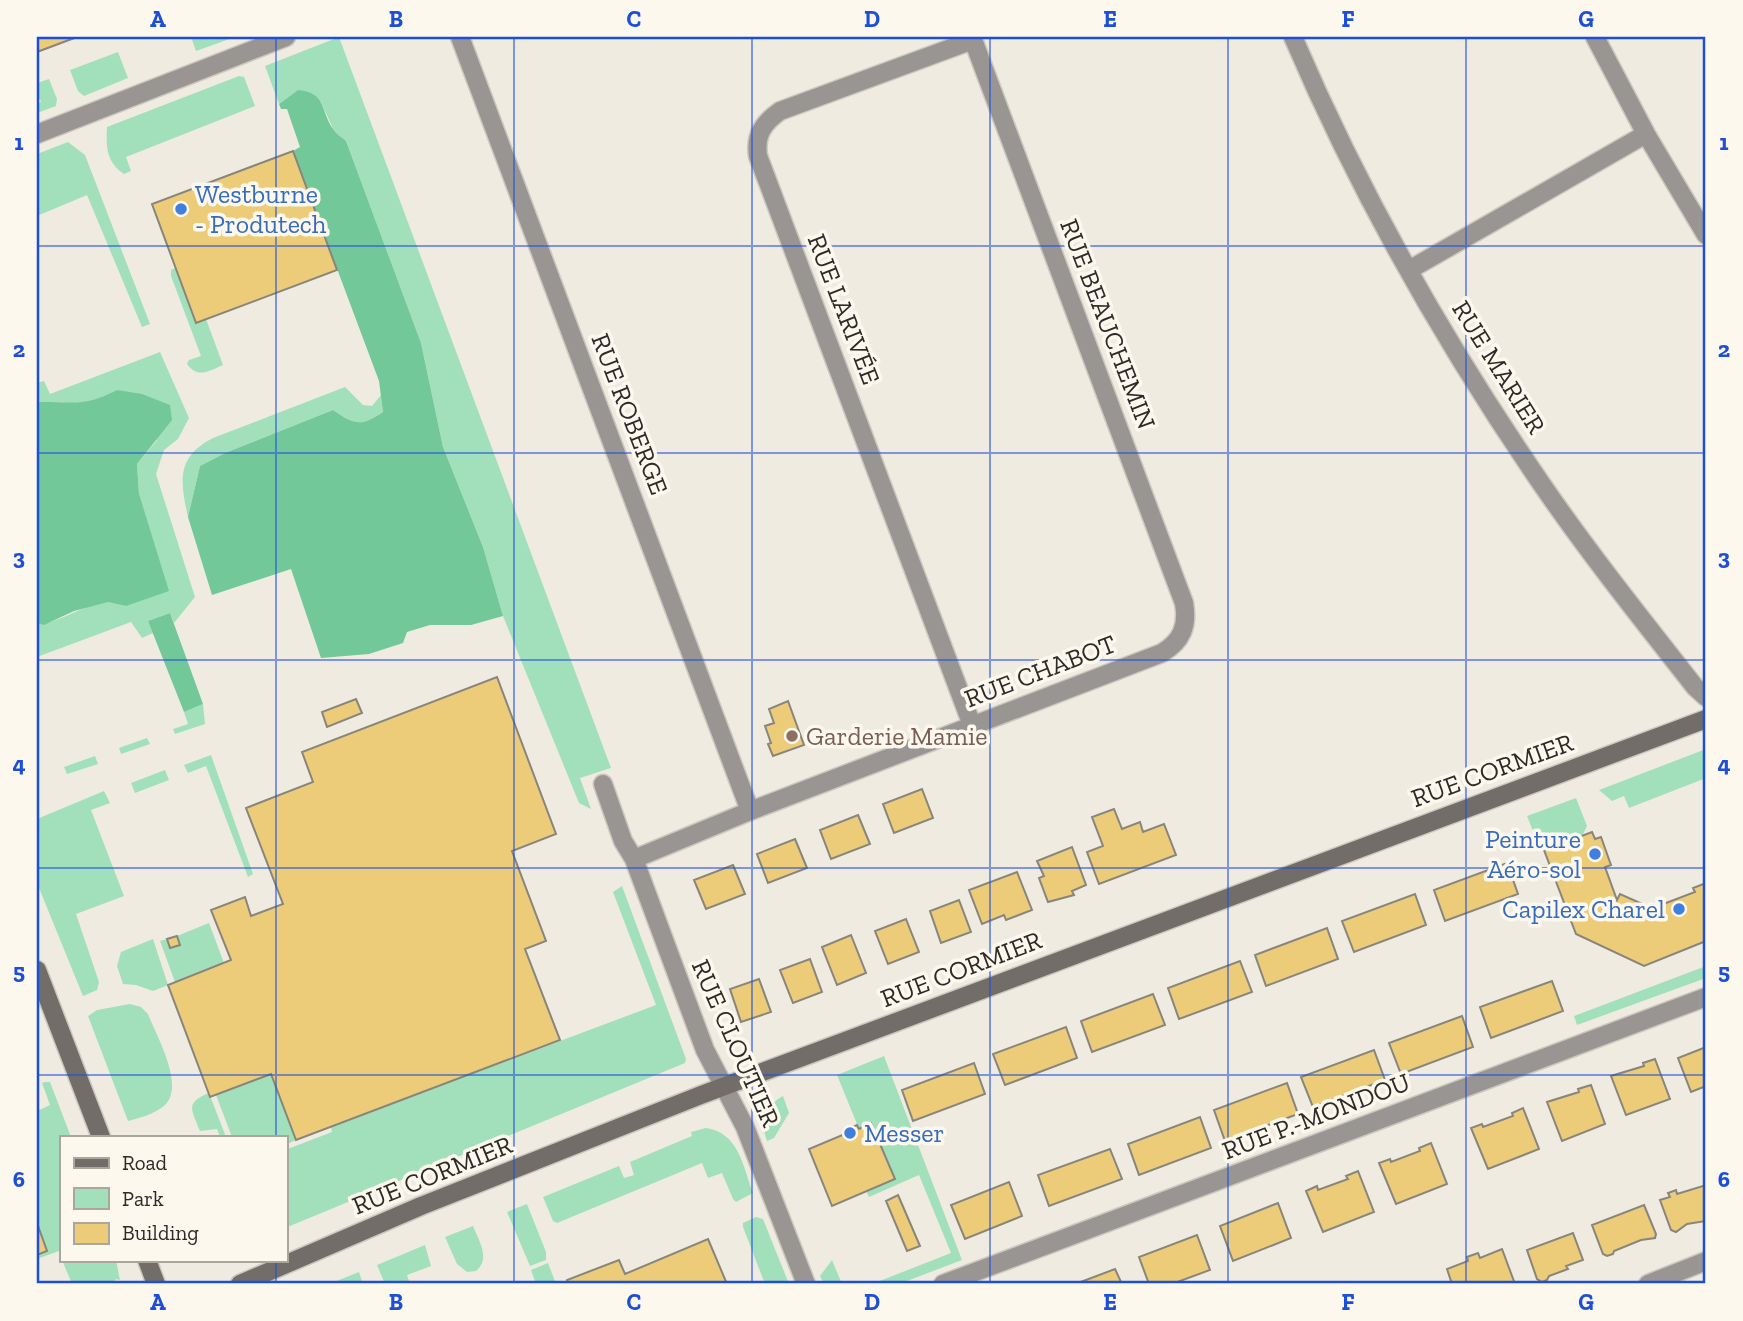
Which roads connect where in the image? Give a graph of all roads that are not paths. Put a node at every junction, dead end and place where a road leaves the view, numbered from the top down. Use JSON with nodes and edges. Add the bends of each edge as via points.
{"nodes":[{"id":1,"x":286,"y":37,"type":"edge"},
{"id":2,"x":460,"y":37,"type":"edge"},
{"id":3,"x":1293,"y":37,"type":"edge"},
{"id":4,"x":1595,"y":37,"type":"edge"},
{"id":5,"x":972,"y":38,"type":"edge"},
{"id":6,"x":37,"y":134,"type":"edge"},
{"id":7,"x":1646,"y":134,"type":"junction"},
{"id":8,"x":1706,"y":235,"type":"edge"},
{"id":9,"x":1409,"y":270,"type":"junction"},
{"id":10,"x":1183,"y":631,"type":"joint"},
{"id":11,"x":1706,"y":697,"type":"edge"},
{"id":12,"x":1706,"y":719,"type":"edge"},
{"id":13,"x":972,"y":725,"type":"junction"},
{"id":14,"x":603,"y":784,"type":"dead end"},
{"id":15,"x":750,"y":811,"type":"junction"},
{"id":16,"x":634,"y":859,"type":"junction"},
{"id":17,"x":37,"y":970,"type":"edge"},
{"id":18,"x":1706,"y":997,"type":"edge"},
{"id":19,"x":723,"y":1087,"type":"junction"},
{"id":20,"x":101,"y":1136,"type":"edge"},
{"id":21,"x":1706,"y":1261,"type":"edge"},
{"id":22,"x":148,"y":1262,"type":"edge"},
{"id":23,"x":1689,"y":1277,"type":"edge"},
{"id":24,"x":156,"y":1284,"type":"edge"},
{"id":25,"x":240,"y":1284,"type":"edge"},
{"id":26,"x":806,"y":1284,"type":"edge"},
{"id":27,"x":943,"y":1284,"type":"edge"},
{"id":28,"x":1648,"y":1284,"type":"edge"}],
"edges":[{"from":1,"to":6,"type":"street"},
{"from":2,"to":15,"type":"street","name":"RUE ROBERGE"},
{"from":3,"to":9,"type":"street","name":"RUE MARIER","via":[[1353,170]]},
{"from":4,"to":7,"type":"street"},
{"from":5,"to":10,"type":"street","name":"RUE BEAUCHEMIN","via":[[1184,603]]},
{"from":5,"to":13,"type":"street","name":"RUE LARIVÉE","via":[[780,111],[762,126],[757,146]]},
{"from":7,"to":8,"type":"street"},
{"from":7,"to":9,"type":"street"},
{"from":9,"to":11,"type":"street","name":"RUE MARIER","via":[[1547,491]]},
{"from":10,"to":13,"type":"street","name":"RUE CHABOT","via":[[1162,653]]},
{"from":12,"to":19,"type":"street","name":"RUE CORMIER"},
{"from":13,"to":15,"type":"street","name":"RUE CHABOT"},
{"from":14,"to":16,"type":"street","name":"RUE CLOUTIER"},
{"from":15,"to":16,"type":"street","name":"RUE CHABOT"},
{"from":16,"to":19,"type":"street","name":"RUE CLOUTIER"},
{"from":17,"to":20,"type":"street"},
{"from":18,"to":27,"type":"street","name":"RUE P.-MONDOU"},
{"from":19,"to":25,"type":"street","name":"RUE CORMIER","via":[[421,1206]]},
{"from":19,"to":26,"type":"street","name":"RUE CLOUTIER","via":[[745,1127]]},
{"from":21,"to":23,"type":"street"},
{"from":22,"to":24,"type":"street"},
{"from":23,"to":28,"type":"street"}]}
